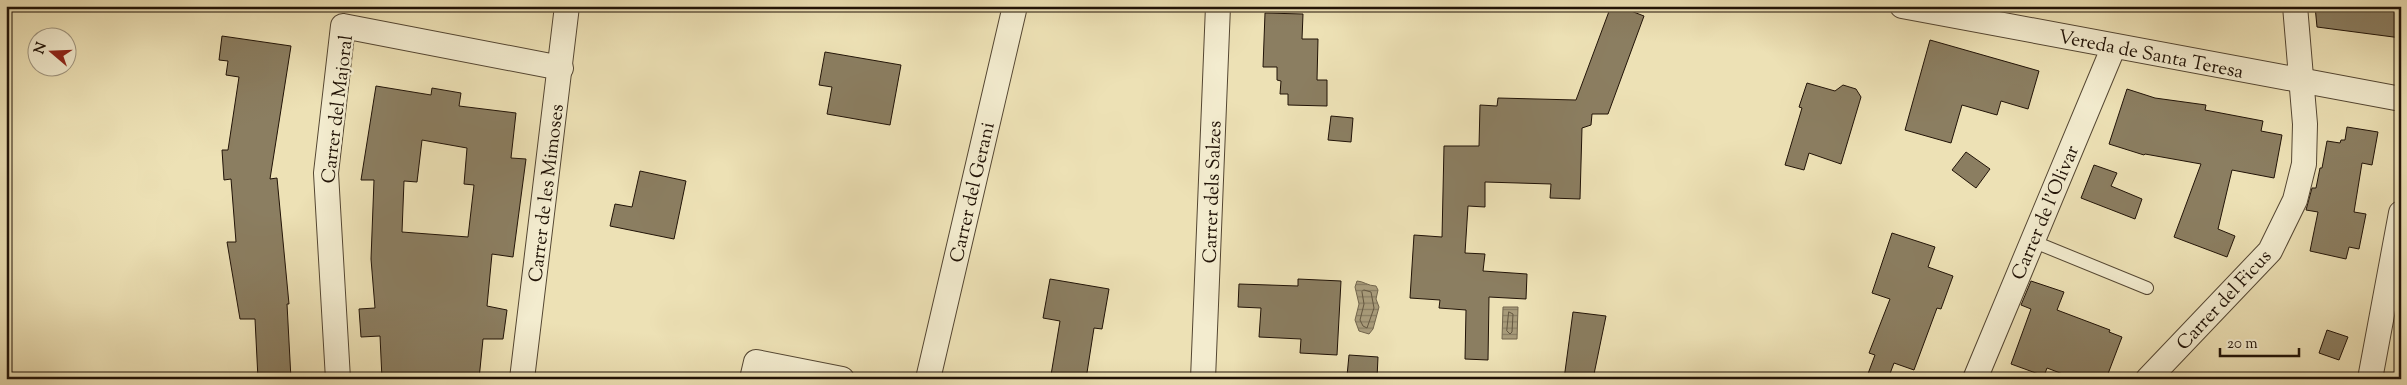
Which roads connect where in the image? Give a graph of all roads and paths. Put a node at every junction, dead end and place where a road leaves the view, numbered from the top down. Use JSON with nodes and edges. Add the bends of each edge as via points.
{"nodes":[{"id":1,"x":567,"y":6,"type":"edge"},
{"id":2,"x":1015,"y":6,"type":"edge"},
{"id":3,"x":1218,"y":6,"type":"edge"},
{"id":4,"x":1902,"y":6,"type":"edge"},
{"id":5,"x":2295,"y":6,"type":"edge"},
{"id":6,"x":2114,"y":46,"type":"junction"},
{"id":7,"x":561,"y":68,"type":"junction"},
{"id":8,"x":2301,"y":80,"type":"junction"},
{"id":9,"x":2401,"y":99,"type":"edge"},
{"id":10,"x":2401,"y":213,"type":"edge"},
{"id":11,"x":2032,"y":241,"type":"junction"},
{"id":12,"x":2147,"y":288,"type":"dead end"},
{"id":13,"x":338,"y":379,"type":"edge"},
{"id":14,"x":522,"y":379,"type":"edge"},
{"id":15,"x":752,"y":379,"type":"edge"},
{"id":16,"x":842,"y":379,"type":"edge"},
{"id":17,"x":928,"y":379,"type":"edge"},
{"id":18,"x":1203,"y":379,"type":"edge"},
{"id":19,"x":1975,"y":379,"type":"edge"},
{"id":20,"x":2148,"y":379,"type":"edge"},
{"id":21,"x":2370,"y":379,"type":"edge"}],
"edges":[{"from":1,"to":7,"type":"street","name":"Carrer de les Mimoses"},
{"from":2,"to":17,"type":"street","name":"Carrer del Gerani"},
{"from":3,"to":18,"type":"street","name":"Carrer dels Salzes"},
{"from":4,"to":6,"type":"street","name":"Vereda de Santa Teresa"},
{"from":5,"to":8,"type":"street","name":"Carrer del Ficus"},
{"from":6,"to":8,"type":"street","name":"Vereda de Santa Teresa"},
{"from":6,"to":11,"type":"street","name":"Carrer de l'Olivar"},
{"from":7,"to":13,"type":"street","name":"Carrer del Majoral","via":[[343,26],[326,173]]},
{"from":7,"to":14,"type":"street","name":"Carrer de les Mimoses"},
{"from":8,"to":9,"type":"street","name":"Vereda de Santa Teresa"},
{"from":8,"to":20,"type":"street","name":"Carrer del Ficus","via":[[2306,124],[2304,164],[2295,200],[2270,251]]},
{"from":10,"to":21,"type":"street"},
{"from":11,"to":12,"type":"lane"},
{"from":11,"to":19,"type":"street","name":"Carrer de l'Olivar"},
{"from":15,"to":16,"type":"street","via":[[756,362]]}]}
